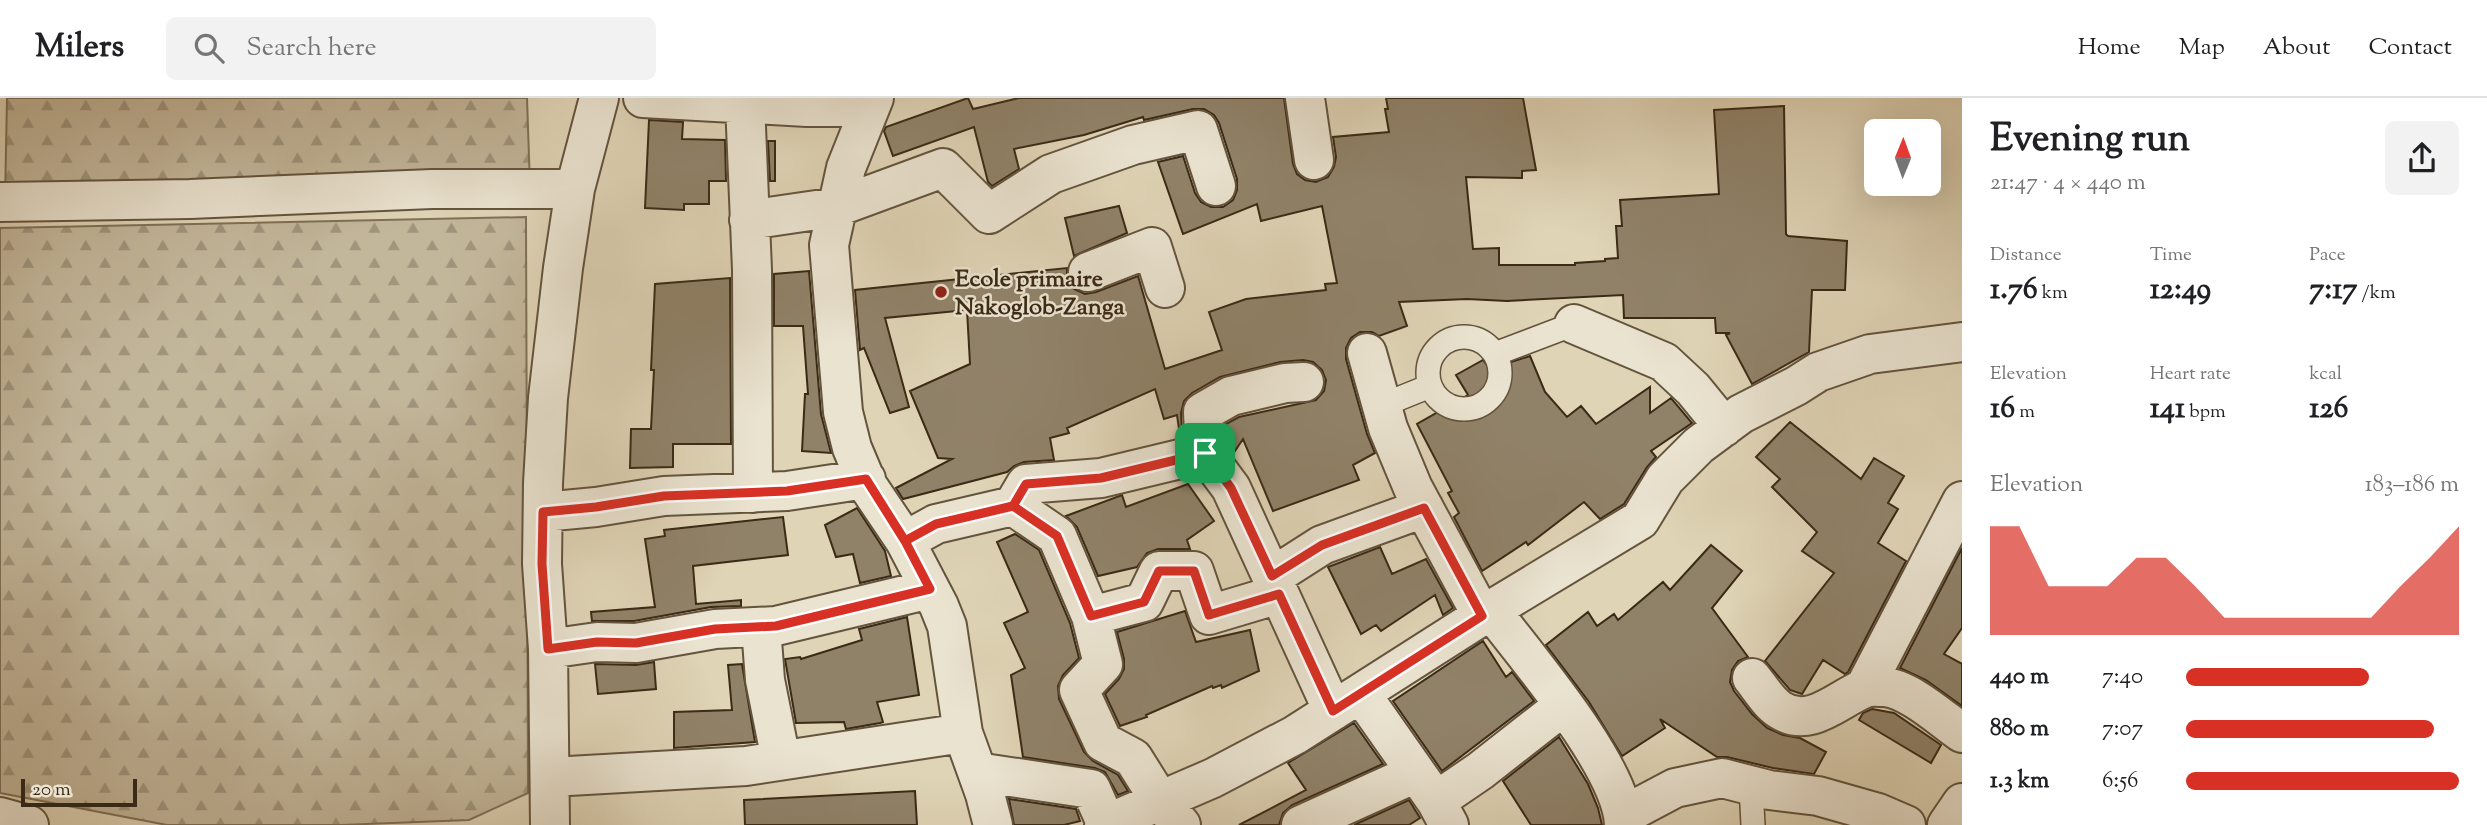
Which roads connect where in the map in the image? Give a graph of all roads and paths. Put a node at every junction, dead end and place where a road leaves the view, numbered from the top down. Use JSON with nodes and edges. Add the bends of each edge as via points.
{"nodes":[{"id":1,"x":599,"y":98,"type":"edge"},
{"id":2,"x":643,"y":98,"type":"edge"},
{"id":3,"x":1306,"y":98,"type":"edge"},
{"id":4,"x":755,"y":102,"type":"edge"},
{"id":5,"x":872,"y":102,"type":"edge"},
{"id":6,"x":1314,"y":160,"type":"dead end"},
{"id":7,"x":1216,"y":186,"type":"dead end"},
{"id":8,"x":575,"y":189,"type":"junction"},
{"id":9,"x":0,"y":202,"type":"edge"},
{"id":10,"x":837,"y":207,"type":"junction"},
{"id":11,"x":749,"y":220,"type":"junction"},
{"id":12,"x":1088,"y":272,"type":"dead end"},
{"id":13,"x":1165,"y":288,"type":"dead end"},
{"id":14,"x":1574,"y":324,"type":"joint"},
{"id":15,"x":1959,"y":352,"type":"edge"},
{"id":16,"x":1367,"y":353,"type":"dead end"},
{"id":17,"x":1495,"y":354,"type":"junction"},
{"id":18,"x":1304,"y":382,"type":"dead end"},
{"id":19,"x":1430,"y":386,"type":"junction"},
{"id":20,"x":1383,"y":405,"type":"junction"},
{"id":21,"x":1724,"y":427,"type":"junction"},
{"id":22,"x":1205,"y":453,"type":"junction"},
{"id":23,"x":866,"y":479,"type":"junction"},
{"id":24,"x":753,"y":493,"type":"junction"},
{"id":25,"x":1962,"y":500,"type":"edge"},
{"id":26,"x":1013,"y":506,"type":"junction"},
{"id":27,"x":1424,"y":508,"type":"junction"},
{"id":28,"x":543,"y":512,"type":"junction"},
{"id":29,"x":905,"y":541,"type":"junction"},
{"id":30,"x":1275,"y":585,"type":"junction"},
{"id":31,"x":930,"y":589,"type":"junction"},
{"id":32,"x":1487,"y":613,"type":"junction"},
{"id":33,"x":1091,"y":616,"type":"junction"},
{"id":34,"x":761,"y":627,"type":"junction"},
{"id":35,"x":548,"y":649,"type":"junction"},
{"id":36,"x":1752,"y":678,"type":"dead end"},
{"id":37,"x":1865,"y":687,"type":"junction"},
{"id":38,"x":1347,"y":702,"type":"junction"},
{"id":39,"x":1563,"y":706,"type":"junction"},
{"id":40,"x":964,"y":733,"type":"junction"},
{"id":41,"x":1962,"y":733,"type":"edge"},
{"id":42,"x":781,"y":760,"type":"junction"},
{"id":43,"x":977,"y":772,"type":"junction"},
{"id":44,"x":551,"y":777,"type":"junction"},
{"id":45,"x":1751,"y":786,"type":"junction"},
{"id":46,"x":1434,"y":800,"type":"edge"},
{"id":47,"x":1962,"y":803,"type":"edge"},
{"id":48,"x":1170,"y":813,"type":"edge"},
{"id":49,"x":1835,"y":813,"type":"edge"},
{"id":50,"x":0,"y":817,"type":"edge"},
{"id":51,"x":1624,"y":820,"type":"edge"},
{"id":52,"x":1318,"y":821,"type":"edge"},
{"id":53,"x":1105,"y":824,"type":"edge"},
{"id":54,"x":29,"y":825,"type":"edge"},
{"id":55,"x":550,"y":825,"type":"edge"},
{"id":56,"x":993,"y":825,"type":"edge"},
{"id":57,"x":1753,"y":825,"type":"edge"},
{"id":58,"x":1906,"y":825,"type":"edge"},
{"id":59,"x":1947,"y":825,"type":"edge"}],
"edges":[{"from":1,"to":8,"type":"street"},
{"from":2,"to":4,"type":"street"},
{"from":3,"to":6,"type":"street"},
{"from":4,"to":5,"type":"street"},
{"from":4,"to":11,"type":"street"},
{"from":5,"to":10,"type":"street","via":[[846,168]]},
{"from":7,"to":10,"type":"street","via":[[1198,130],[1133,145],[1051,174],[989,214],[943,168]]},
{"from":8,"to":9,"type":"street"},
{"from":8,"to":28,"type":"street","via":[[548,398]]},
{"from":10,"to":11,"type":"street"},
{"from":10,"to":23,"type":"street","via":[[829,245],[843,412],[852,449]]},
{"from":11,"to":24,"type":"street"},
{"from":12,"to":13,"type":"street","via":[[1152,247]]},
{"from":14,"to":17,"type":"lane"},
{"from":14,"to":21,"type":"street","via":[[1664,362]]},
{"from":15,"to":21,"type":"street","via":[[1870,354],[1818,372]]},
{"from":16,"to":20,"type":"street"},
{"from":17,"to":19,"type":"lane","via":[[1477,339],[1454,338],[1434,352],[1429,363]]},
{"from":17,"to":19,"type":"lane","via":[[1501,377],[1497,389],[1480,406],[1469,409],[1445,404]]},
{"from":18,"to":22,"type":"street","via":[[1231,396],[1203,412]]},
{"from":19,"to":20,"type":"lane"},
{"from":20,"to":27,"type":"street","via":[[1388,428]]},
{"from":21,"to":32,"type":"street","via":[[1665,479],[1640,520]]},
{"from":22,"to":26,"type":"street","via":[[1101,478],[1026,484]]},
{"from":22,"to":30,"type":"street","via":[[1231,488]]},
{"from":23,"to":24,"type":"street"},
{"from":23,"to":29,"type":"street"},
{"from":24,"to":28,"type":"street","via":[[664,496]]},
{"from":25,"to":37,"type":"street"},
{"from":26,"to":29,"type":"street","via":[[936,524]]},
{"from":26,"to":33,"type":"street","via":[[1057,536]]},
{"from":27,"to":30,"type":"street","via":[[1322,545]]},
{"from":27,"to":32,"type":"street"},
{"from":28,"to":35,"type":"street"},
{"from":29,"to":31,"type":"street"},
{"from":30,"to":33,"type":"street","via":[[1209,615],[1194,571],[1159,571],[1144,602]]},
{"from":30,"to":38,"type":"street"},
{"from":31,"to":34,"type":"street"},
{"from":31,"to":40,"type":"street","via":[[947,626]]},
{"from":32,"to":38,"type":"street"},
{"from":32,"to":39,"type":"street"},
{"from":33,"to":48,"type":"street","via":[[1103,664],[1079,690],[1104,742],[1133,758]]},
{"from":34,"to":35,"type":"street"},
{"from":34,"to":42,"type":"street","via":[[765,680]]},
{"from":35,"to":44,"type":"street"},
{"from":36,"to":37,"type":"street","via":[[1778,709],[1804,717]]},
{"from":37,"to":41,"type":"street","via":[[1895,689]]},
{"from":38,"to":46,"type":"street"},
{"from":38,"to":48,"type":"street","via":[[1213,778]]},
{"from":39,"to":46,"type":"street","via":[[1480,771]]},
{"from":39,"to":51,"type":"street","via":[[1620,797]]},
{"from":40,"to":42,"type":"street"},
{"from":40,"to":43,"type":"street"},
{"from":42,"to":44,"type":"street"},
{"from":43,"to":53,"type":"street","via":[[1091,789]]},
{"from":43,"to":56,"type":"street"},
{"from":44,"to":55,"type":"street"},
{"from":45,"to":49,"type":"street","via":[[1818,796]]},
{"from":45,"to":51,"type":"street","via":[[1722,778],[1675,788]]},
{"from":45,"to":57,"type":"lane"},
{"from":46,"to":52,"type":"street"},
{"from":47,"to":59,"type":"street"},
{"from":48,"to":53,"type":"street"},
{"from":49,"to":58,"type":"street","via":[[1878,813]]},
{"from":50,"to":54,"type":"street"}]}
